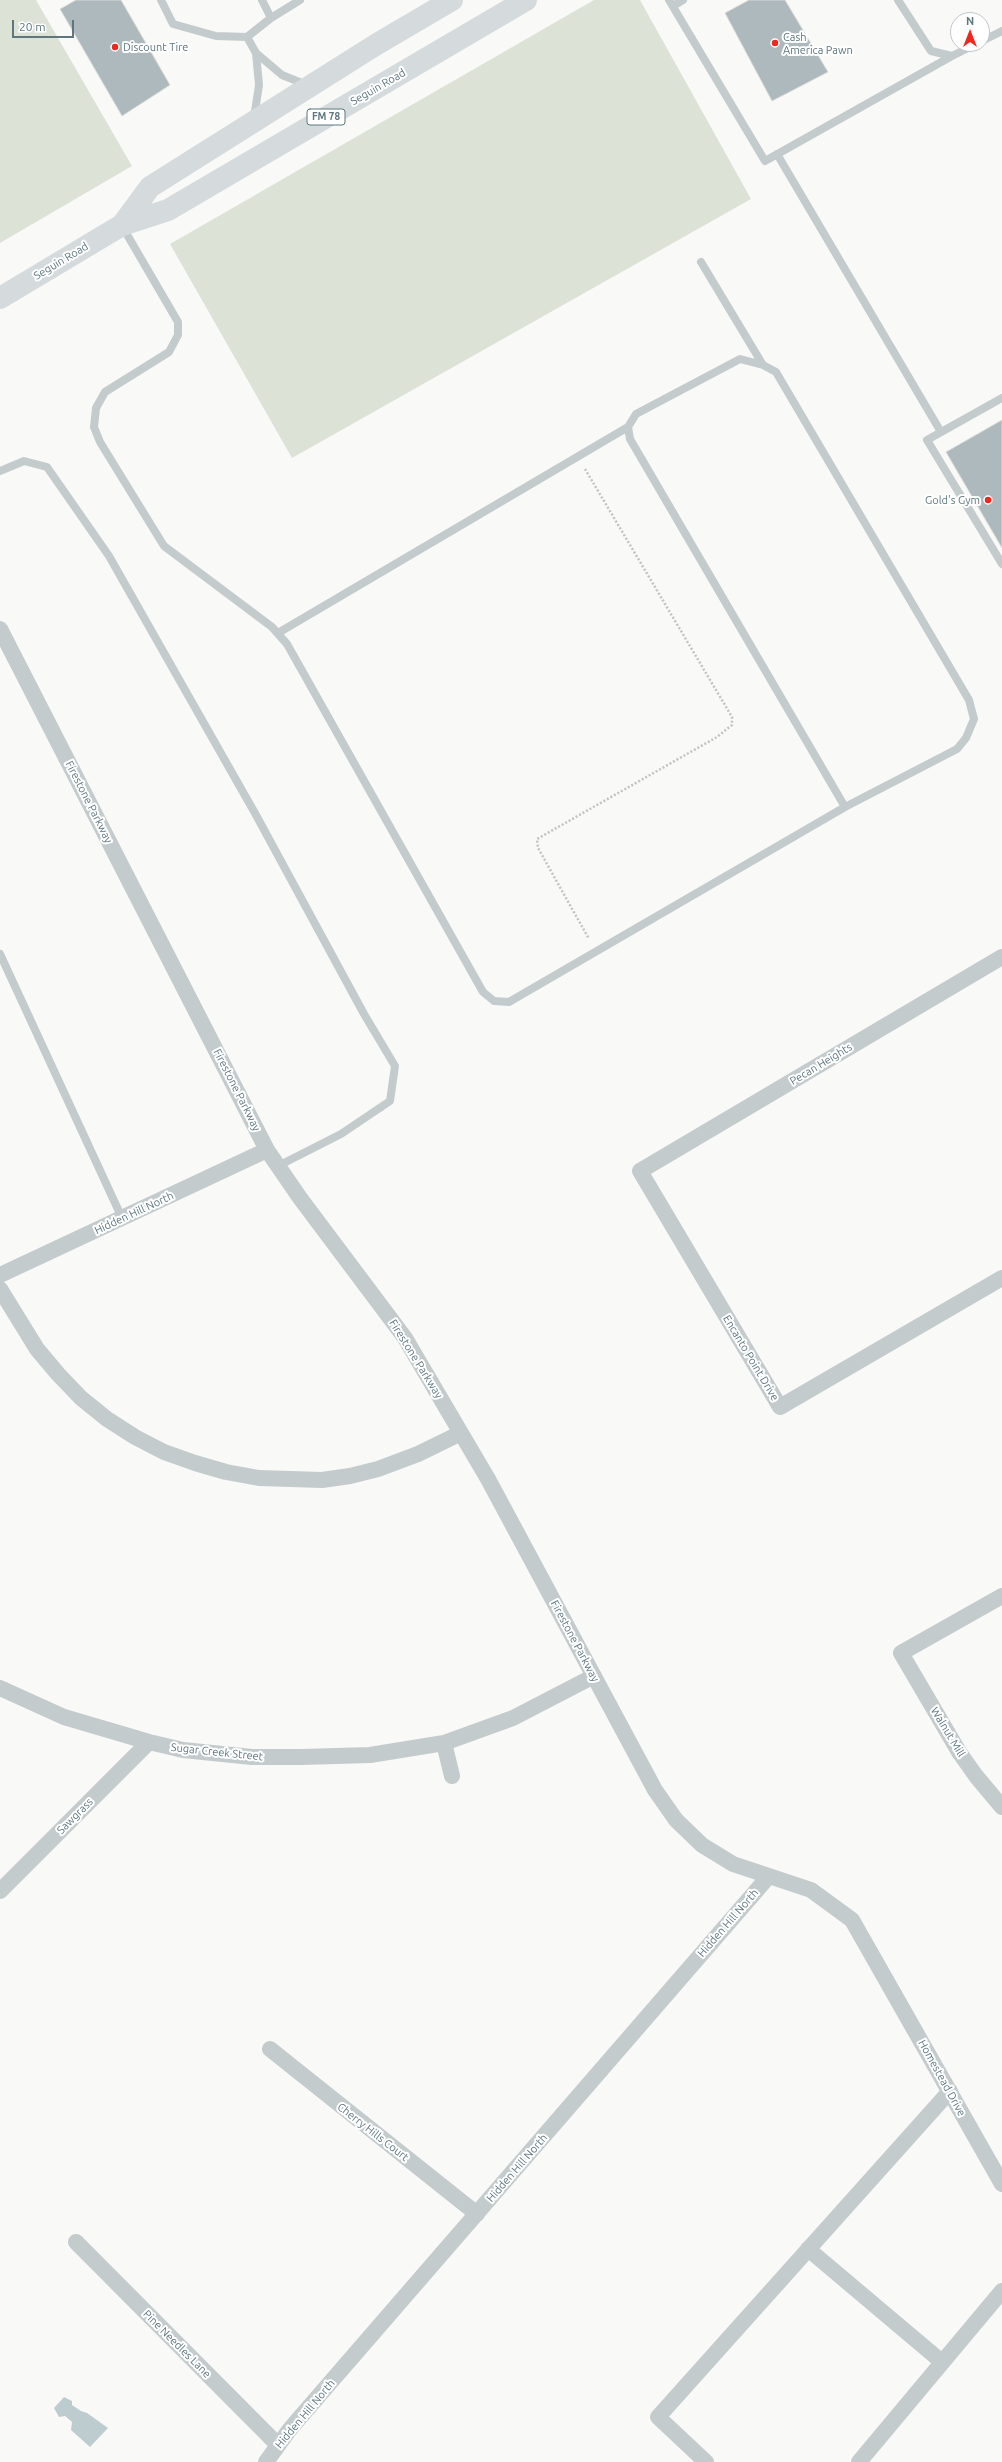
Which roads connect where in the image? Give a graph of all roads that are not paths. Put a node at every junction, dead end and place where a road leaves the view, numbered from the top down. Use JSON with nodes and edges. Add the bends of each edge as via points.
{"nodes":[{"id":1,"x":161,"y":0,"type":"edge"},
{"id":2,"x":262,"y":0,"type":"edge"},
{"id":3,"x":300,"y":0,"type":"edge"},
{"id":4,"x":452,"y":0,"type":"edge"},
{"id":5,"x":526,"y":0,"type":"edge"},
{"id":6,"x":683,"y":0,"type":"edge"},
{"id":7,"x":898,"y":0,"type":"edge"},
{"id":8,"x":671,"y":3,"type":"edge"},
{"id":9,"x":271,"y":18,"type":"junction"},
{"id":10,"x":1002,"y":31,"type":"edge"},
{"id":11,"x":247,"y":37,"type":"junction"},
{"id":12,"x":990,"y":37,"type":"edge"},
{"id":13,"x":960,"y":52,"type":"edge"},
{"id":14,"x":256,"y":53,"type":"junction"},
{"id":15,"x":952,"y":56,"type":"junction"},
{"id":16,"x":310,"y":86,"type":"junction"},
{"id":17,"x":253,"y":123,"type":"junction"},
{"id":18,"x":777,"y":154,"type":"junction"},
{"id":19,"x":122,"y":225,"type":"junction"},
{"id":20,"x":701,"y":262,"type":"dead end"},
{"id":21,"x":0,"y":298,"type":"edge"},
{"id":22,"x":763,"y":365,"type":"junction"},
{"id":23,"x":1002,"y":398,"type":"edge"},
{"id":24,"x":628,"y":427,"type":"junction"},
{"id":25,"x":941,"y":432,"type":"junction"},
{"id":26,"x":0,"y":471,"type":"edge"},
{"id":27,"x":1002,"y":564,"type":"edge"},
{"id":28,"x":0,"y":629,"type":"edge"},
{"id":29,"x":278,"y":633,"type":"junction"},
{"id":30,"x":845,"y":807,"type":"junction"},
{"id":31,"x":0,"y":954,"type":"edge"},
{"id":32,"x":1002,"y":957,"type":"edge"},
{"id":33,"x":267,"y":1150,"type":"junction"},
{"id":34,"x":278,"y":1166,"type":"junction"},
{"id":35,"x":640,"y":1171,"type":"joint"},
{"id":36,"x":122,"y":1218,"type":"junction"},
{"id":37,"x":0,"y":1276,"type":"edge"},
{"id":38,"x":1002,"y":1278,"type":"edge"},
{"id":39,"x":0,"y":1289,"type":"edge"},
{"id":40,"x":461,"y":1433,"type":"junction"},
{"id":41,"x":1002,"y":1596,"type":"edge"},
{"id":42,"x":594,"y":1676,"type":"junction"},
{"id":43,"x":0,"y":1688,"type":"edge"},
{"id":44,"x":149,"y":1742,"type":"junction"},
{"id":45,"x":444,"y":1743,"type":"junction"},
{"id":46,"x":452,"y":1776,"type":"dead end"},
{"id":47,"x":1002,"y":1807,"type":"edge"},
{"id":48,"x":769,"y":1876,"type":"junction"},
{"id":49,"x":0,"y":1891,"type":"edge"},
{"id":50,"x":882,"y":1972,"type":"joint"},
{"id":51,"x":270,"y":2049,"type":"dead end"},
{"id":52,"x":950,"y":2091,"type":"junction"},
{"id":53,"x":1002,"y":2184,"type":"edge"},
{"id":54,"x":477,"y":2214,"type":"junction"},
{"id":55,"x":76,"y":2242,"type":"dead end"},
{"id":56,"x":808,"y":2249,"type":"junction"},
{"id":57,"x":1002,"y":2291,"type":"edge"},
{"id":58,"x":942,"y":2362,"type":"junction"},
{"id":59,"x":278,"y":2445,"type":"junction"},
{"id":60,"x":266,"y":2462,"type":"edge"},
{"id":61,"x":706,"y":2462,"type":"edge"},
{"id":62,"x":859,"y":2462,"type":"edge"}],
"edges":[{"from":1,"to":11,"type":"lane","via":[[173,24],[216,36]]},
{"from":2,"to":9,"type":"lane"},
{"from":3,"to":9,"type":"lane"},
{"from":4,"to":16,"type":"main road","name":"Seguin Road","number":"FM 78"},
{"from":5,"to":19,"type":"main road","name":"Seguin Road","number":"FM 78","via":[[168,210]]},
{"from":6,"to":8,"type":"lane"},
{"from":7,"to":15,"type":"lane","via":[[931,51]]},
{"from":8,"to":18,"type":"lane","via":[[765,161]]},
{"from":9,"to":11,"type":"lane"},
{"from":10,"to":12,"type":"lane"},
{"from":11,"to":14,"type":"lane"},
{"from":13,"to":15,"type":"lane"},
{"from":14,"to":16,"type":"lane","via":[[282,75]]},
{"from":14,"to":17,"type":"lane","via":[[259,85]]},
{"from":15,"to":18,"type":"lane"},
{"from":16,"to":17,"type":"main road","name":"Seguin Road","number":"FM 78"},
{"from":17,"to":19,"type":"main road","name":"Seguin Road","number":"FM 78","via":[[150,187]]},
{"from":18,"to":25,"type":"lane"},
{"from":19,"to":21,"type":"main road","name":"Seguin Road","number":"FM 78"},
{"from":19,"to":29,"type":"lane","via":[[178,322],[178,335],[169,352],[105,392],[96,408],[94,427],[100,442],[164,546]]},
{"from":20,"to":22,"type":"lane"},
{"from":22,"to":24,"type":"lane","via":[[740,360],[636,414]]},
{"from":22,"to":30,"type":"lane","via":[[776,372],[969,700],[974,719],[966,738],[957,749]]},
{"from":23,"to":25,"type":"lane"},
{"from":24,"to":29,"type":"lane"},
{"from":24,"to":30,"type":"lane","via":[[630,439]]},
{"from":25,"to":27,"type":"lane","via":[[927,440]]},
{"from":26,"to":34,"type":"lane","via":[[24,462],[47,467],[109,556],[395,1066],[390,1101],[342,1134]]},
{"from":28,"to":33,"type":"street","name":"Firestone Parkway"},
{"from":29,"to":30,"type":"lane","via":[[287,644],[483,992],[494,1001],[510,1002]]},
{"from":31,"to":36,"type":"lane"},
{"from":32,"to":35,"type":"street","name":"Pecan Heights"},
{"from":33,"to":34,"type":"street","name":"Firestone Parkway"},
{"from":33,"to":36,"type":"street","name":"Hidden Hill North"},
{"from":34,"to":40,"type":"street","name":"Firestone Parkway","via":[[405,1338]]},
{"from":35,"to":38,"type":"street","name":"Encanto Point Drive","via":[[780,1407]]},
{"from":36,"to":37,"type":"street","name":"Hidden Hill North"},
{"from":39,"to":40,"type":"street","via":[[37,1349],[81,1398],[135,1437],[164,1452],[195,1463],[258,1478],[322,1480],[378,1469],[418,1454]]},
{"from":40,"to":42,"type":"street","name":"Firestone Parkway"},
{"from":41,"to":47,"type":"street","name":"Walnut Mill","via":[[901,1653],[959,1752]]},
{"from":42,"to":45,"type":"street","name":"Sugar Creek Street","via":[[513,1718]]},
{"from":42,"to":48,"type":"street","name":"Firestone Parkway","via":[[655,1790],[676,1820],[702,1845],[733,1864]]},
{"from":43,"to":44,"type":"street","name":"Sugar Creek Street","via":[[64,1716]]},
{"from":44,"to":45,"type":"street","name":"Sugar Creek Street","via":[[183,1750],[252,1757],[370,1755]]},
{"from":44,"to":49,"type":"street","name":"Sawgrass"},
{"from":45,"to":46,"type":"street"},
{"from":48,"to":50,"type":"street","name":"Firestone Parkway","via":[[811,1890],[852,1920]]},
{"from":48,"to":54,"type":"street","name":"Hidden Hill North"},
{"from":50,"to":52,"type":"street","name":"Homestead Drive"},
{"from":51,"to":54,"type":"street","name":"Cherry Hills Court"},
{"from":52,"to":53,"type":"street","name":"Homestead Drive"},
{"from":52,"to":56,"type":"street"},
{"from":54,"to":59,"type":"street","name":"Hidden Hill North"},
{"from":55,"to":59,"type":"street","name":"Pine Needles Lane"},
{"from":56,"to":58,"type":"street"},
{"from":56,"to":61,"type":"street","via":[[658,2417]]},
{"from":57,"to":58,"type":"street"},
{"from":58,"to":62,"type":"street"},
{"from":59,"to":60,"type":"street","name":"Hidden Hill North"}]}
